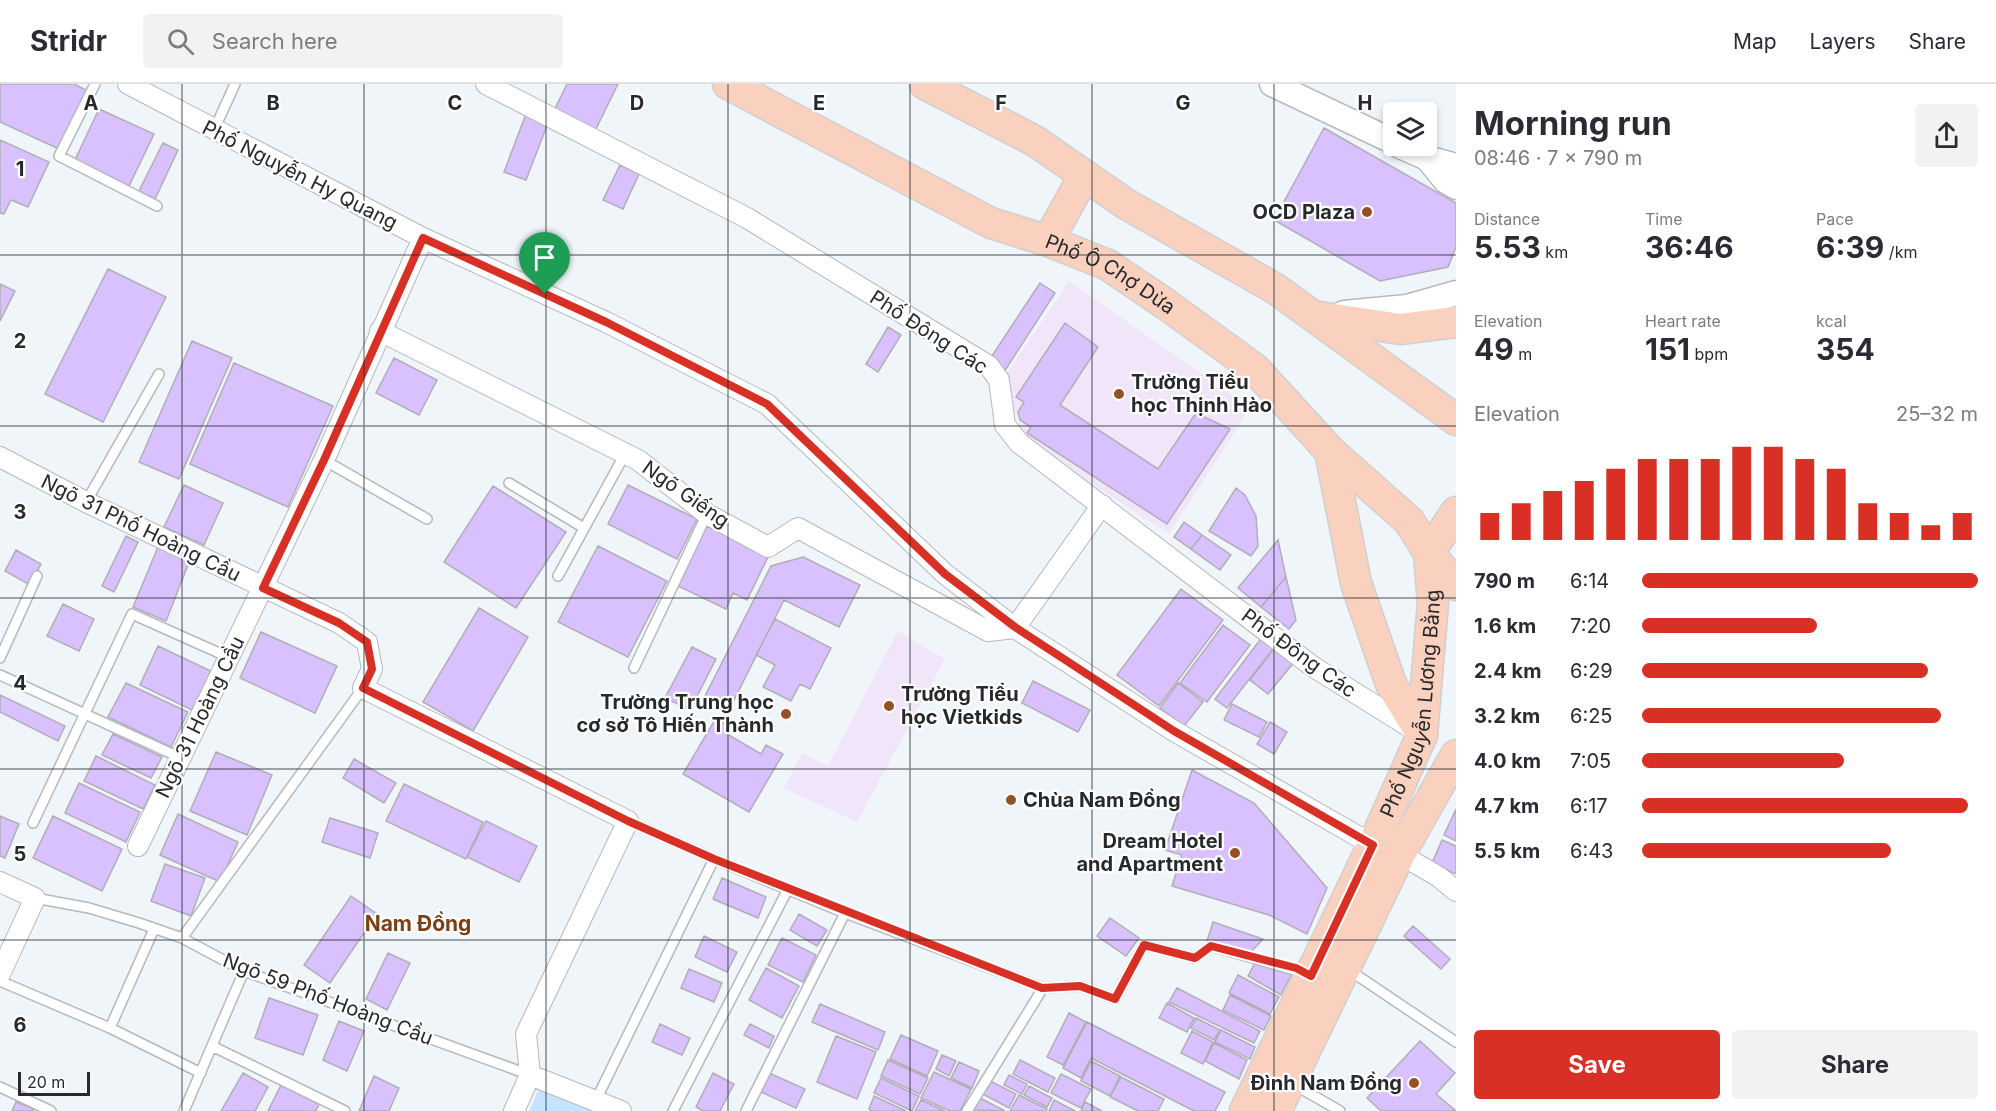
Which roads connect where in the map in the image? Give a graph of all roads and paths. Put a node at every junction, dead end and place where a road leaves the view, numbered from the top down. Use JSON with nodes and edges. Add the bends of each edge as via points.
{"nodes":[{"id":1,"x":95,"y":84,"type":"edge"},
{"id":2,"x":128,"y":84,"type":"edge"},
{"id":3,"x":235,"y":84,"type":"edge"},
{"id":4,"x":486,"y":84,"type":"edge"},
{"id":5,"x":728,"y":84,"type":"edge"},
{"id":6,"x":925,"y":84,"type":"edge"},
{"id":7,"x":1274,"y":84,"type":"edge"},
{"id":8,"x":214,"y":130,"type":"junction"},
{"id":9,"x":1383,"y":137,"type":"edge"},
{"id":10,"x":1422,"y":156,"type":"edge"},
{"id":11,"x":1427,"y":158,"type":"junction"},
{"id":12,"x":1456,"y":166,"type":"edge"},
{"id":13,"x":1084,"y":176,"type":"junction"},
{"id":14,"x":1456,"y":187,"type":"edge"},
{"id":15,"x":157,"y":206,"type":"dead end"},
{"id":16,"x":423,"y":238,"type":"junction"},
{"id":17,"x":1048,"y":241,"type":"junction"},
{"id":18,"x":1456,"y":292,"type":"edge"},
{"id":19,"x":1314,"y":316,"type":"junction"},
{"id":20,"x":1456,"y":322,"type":"edge"},
{"id":21,"x":380,"y":331,"type":"junction"},
{"id":22,"x":159,"y":374,"type":"dead end"},
{"id":23,"x":1456,"y":420,"type":"edge"},
{"id":24,"x":1330,"y":451,"type":"junction"},
{"id":25,"x":625,"y":454,"type":"junction"},
{"id":26,"x":0,"y":457,"type":"edge"},
{"id":27,"x":324,"y":460,"type":"junction"},
{"id":28,"x":509,"y":483,"type":"dead end"},
{"id":29,"x":86,"y":502,"type":"junction"},
{"id":30,"x":1102,"y":505,"type":"junction"},
{"id":31,"x":1456,"y":512,"type":"edge"},
{"id":32,"x":706,"y":514,"type":"junction"},
{"id":33,"x":427,"y":519,"type":"dead end"},
{"id":34,"x":584,"y":528,"type":"junction"},
{"id":35,"x":1429,"y":553,"type":"junction"},
{"id":36,"x":38,"y":576,"type":"dead end"},
{"id":37,"x":558,"y":576,"type":"dead end"},
{"id":38,"x":1456,"y":585,"type":"edge"},
{"id":39,"x":263,"y":588,"type":"junction"},
{"id":40,"x":1015,"y":627,"type":"junction"},
{"id":41,"x":228,"y":657,"type":"junction"},
{"id":42,"x":0,"y":658,"type":"edge"},
{"id":43,"x":634,"y":668,"type":"dead end"},
{"id":44,"x":0,"y":675,"type":"edge"},
{"id":45,"x":363,"y":688,"type":"junction"},
{"id":46,"x":86,"y":713,"type":"junction"},
{"id":47,"x":1422,"y":735,"type":"junction"},
{"id":48,"x":1456,"y":755,"type":"edge"},
{"id":49,"x":181,"y":758,"type":"junction"},
{"id":50,"x":628,"y":821,"type":"junction"},
{"id":51,"x":33,"y":823,"type":"dead end"},
{"id":52,"x":138,"y":846,"type":"dead end"},
{"id":53,"x":1387,"y":850,"type":"junction"},
{"id":54,"x":714,"y":859,"type":"junction"},
{"id":55,"x":0,"y":882,"type":"edge"},
{"id":56,"x":788,"y":889,"type":"junction"},
{"id":57,"x":1456,"y":891,"type":"edge"},
{"id":58,"x":35,"y":898,"type":"junction"},
{"id":59,"x":845,"y":913,"type":"junction"},
{"id":60,"x":154,"y":929,"type":"junction"},
{"id":61,"x":182,"y":938,"type":"junction"},
{"id":62,"x":1344,"y":968,"type":"junction"},
{"id":63,"x":244,"y":971,"type":"junction"},
{"id":64,"x":0,"y":974,"type":"edge"},
{"id":65,"x":1311,"y":976,"type":"junction"},
{"id":66,"x":0,"y":981,"type":"edge"},
{"id":67,"x":1042,"y":988,"type":"junction"},
{"id":68,"x":110,"y":1028,"type":"junction"},
{"id":69,"x":1456,"y":1042,"type":"edge"},
{"id":70,"x":214,"y":1047,"type":"junction"},
{"id":71,"x":201,"y":1073,"type":"junction"},
{"id":72,"x":530,"y":1075,"type":"junction"},
{"id":73,"x":1277,"y":1077,"type":"junction"},
{"id":74,"x":0,"y":1087,"type":"edge"},
{"id":75,"x":596,"y":1100,"type":"junction"},
{"id":76,"x":51,"y":1111,"type":"edge"},
{"id":77,"x":184,"y":1111,"type":"edge"},
{"id":78,"x":345,"y":1111,"type":"edge"},
{"id":79,"x":514,"y":1111,"type":"edge"},
{"id":80,"x":621,"y":1111,"type":"edge"},
{"id":81,"x":673,"y":1111,"type":"edge"},
{"id":82,"x":746,"y":1111,"type":"edge"},
{"id":83,"x":967,"y":1111,"type":"edge"},
{"id":84,"x":1245,"y":1111,"type":"edge"},
{"id":85,"x":1276,"y":1111,"type":"edge"},
{"id":86,"x":1340,"y":1111,"type":"edge"}],
"edges":[{"from":1,"to":15,"type":"lane","via":[[59,156]]},
{"from":2,"to":8,"type":"street","name":"Phố Nguyễn Hy Quang"},
{"from":3,"to":8,"type":"lane"},
{"from":4,"to":30,"type":"street","name":"Phố Đông Các","via":[[747,218],[989,366],[999,380],[1005,425],[1019,443]]},
{"from":5,"to":17,"type":"main road","name":"Phố Ô Chợ Dừa","via":[[992,223]]},
{"from":6,"to":13,"type":"main road","via":[[1035,141]]},
{"from":7,"to":9,"type":"street"},
{"from":8,"to":16,"type":"street","name":"Phố Nguyễn Hy Quang"},
{"from":10,"to":11,"type":"street"},
{"from":11,"to":12,"type":"street"},
{"from":11,"to":14,"type":"street"},
{"from":13,"to":17,"type":"main road"},
{"from":13,"to":19,"type":"main road","via":[[1276,289]]},
{"from":16,"to":21,"type":"street"},
{"from":16,"to":40,"type":"street","name":"Phố Nguyễn Hy Quang","via":[[606,322],[767,404],[945,574]]},
{"from":17,"to":24,"type":"main road","name":"Phố Ô Chợ Dừa","via":[[1108,265],[1255,369]]},
{"from":18,"to":19,"type":"street","via":[[1407,307]]},
{"from":19,"to":20,"type":"main road","via":[[1401,330]]},
{"from":19,"to":23,"type":"main road"},
{"from":21,"to":25,"type":"street","name":"Ngõ Giếng"},
{"from":21,"to":27,"type":"street"},
{"from":22,"to":29,"type":"lane"},
{"from":24,"to":35,"type":"main road","name":"Phố Ô Chợ Dừa","via":[[1409,520]]},
{"from":24,"to":47,"type":"main road","via":[[1356,583],[1391,684]]},
{"from":25,"to":32,"type":"street","name":"Ngõ Giếng"},
{"from":25,"to":34,"type":"lane"},
{"from":26,"to":29,"type":"street","name":"Ngõ 31 Phố Hoàng Cầu"},
{"from":27,"to":33,"type":"lane"},
{"from":27,"to":39,"type":"street"},
{"from":28,"to":34,"type":"lane"},
{"from":29,"to":39,"type":"street","name":"Ngõ 31 Phố Hoàng Cầu"},
{"from":30,"to":40,"type":"street"},
{"from":30,"to":47,"type":"street","name":"Phố Đông Các","via":[[1312,666]]},
{"from":31,"to":35,"type":"main road"},
{"from":32,"to":40,"type":"street","name":"Ngõ Giếng","via":[[768,547],[798,528],[988,631]]},
{"from":32,"to":43,"type":"lane"},
{"from":34,"to":37,"type":"lane"},
{"from":35,"to":38,"type":"main road","name":"Phố Ô Chợ Dừa"},
{"from":35,"to":47,"type":"main road","name":"Phố Nguyễn Lương Bằng","via":[[1433,603]]},
{"from":36,"to":42,"type":"lane"},
{"from":39,"to":41,"type":"street","name":"Ngõ 31 Hoàng Cầu"},
{"from":39,"to":45,"type":"street","name":"Ngõ 31 Phố Hoàng Cầu","via":[[339,623],[367,642],[372,669]]},
{"from":40,"to":53,"type":"street","name":"Phố Nguyễn Hy Quang","via":[[1174,731]]},
{"from":41,"to":46,"type":"lane","via":[[132,614]]},
{"from":41,"to":49,"type":"street","name":"Ngõ 31 Hoàng Cầu"},
{"from":44,"to":46,"type":"lane"},
{"from":45,"to":50,"type":"street"},
{"from":45,"to":61,"type":"lane"},
{"from":46,"to":49,"type":"lane"},
{"from":46,"to":51,"type":"lane"},
{"from":47,"to":53,"type":"main road","name":"Phố Nguyễn Lương Bằng"},
{"from":48,"to":53,"type":"main road","name":"Phố Nguyễn Lương Bằng"},
{"from":49,"to":52,"type":"street","name":"Ngõ 31 Hoàng Cầu"},
{"from":50,"to":54,"type":"lane"},
{"from":50,"to":72,"type":"street","via":[[526,1034]]},
{"from":53,"to":57,"type":"street","name":"Phố Nguyễn Hy Quang","via":[[1439,877]]},
{"from":53,"to":62,"type":"main road","name":"Phố Nguyễn Lương Bằng"},
{"from":53,"to":65,"type":"main road","name":"Phố Nguyễn Lương Bằng"},
{"from":54,"to":56,"type":"lane"},
{"from":54,"to":75,"type":"lane"},
{"from":55,"to":58,"type":"street","name":"Ngõ 59 Phố Hoàng Cầu"},
{"from":56,"to":59,"type":"lane"},
{"from":56,"to":81,"type":"lane"},
{"from":58,"to":60,"type":"lane","name":"Ngõ 59 Phố Hoàng Cầu","via":[[89,908]]},
{"from":58,"to":64,"type":"street"},
{"from":59,"to":67,"type":"lane"},
{"from":59,"to":82,"type":"lane"},
{"from":60,"to":61,"type":"lane","name":"Ngõ 59 Phố Hoàng Cầu"},
{"from":60,"to":68,"type":"lane"},
{"from":61,"to":63,"type":"lane","name":"Ngõ 59 Phố Hoàng Cầu"},
{"from":62,"to":69,"type":"lane"},
{"from":62,"to":73,"type":"main road","name":"Phố Nguyễn Lương Bằng"},
{"from":63,"to":70,"type":"lane"},
{"from":63,"to":72,"type":"lane","name":"Ngõ 59 Phố Hoàng Cầu"},
{"from":65,"to":67,"type":"lane","via":[[1296,968],[1211,946],[1195,958],[1144,945],[1115,999],[1080,986]]},
{"from":65,"to":73,"type":"main road","name":"Phố Nguyễn Lương Bằng"},
{"from":66,"to":68,"type":"lane"},
{"from":67,"to":83,"type":"lane"},
{"from":68,"to":71,"type":"lane"},
{"from":70,"to":71,"type":"lane"},
{"from":70,"to":78,"type":"lane"},
{"from":71,"to":77,"type":"lane"},
{"from":72,"to":75,"type":"street","name":"Ngõ 59 Phố Hoàng Cầu"},
{"from":72,"to":79,"type":"street"},
{"from":73,"to":84,"type":"main road","name":"Phố Nguyễn Lương Bằng"},
{"from":73,"to":85,"type":"main road","name":"Phố Nguyễn Lương Bằng"},
{"from":73,"to":86,"type":"lane","via":[[1304,1088]]},
{"from":74,"to":76,"type":"lane"},
{"from":75,"to":80,"type":"street","name":"Ngõ 59 Phố Hoàng Cầu"}]}
